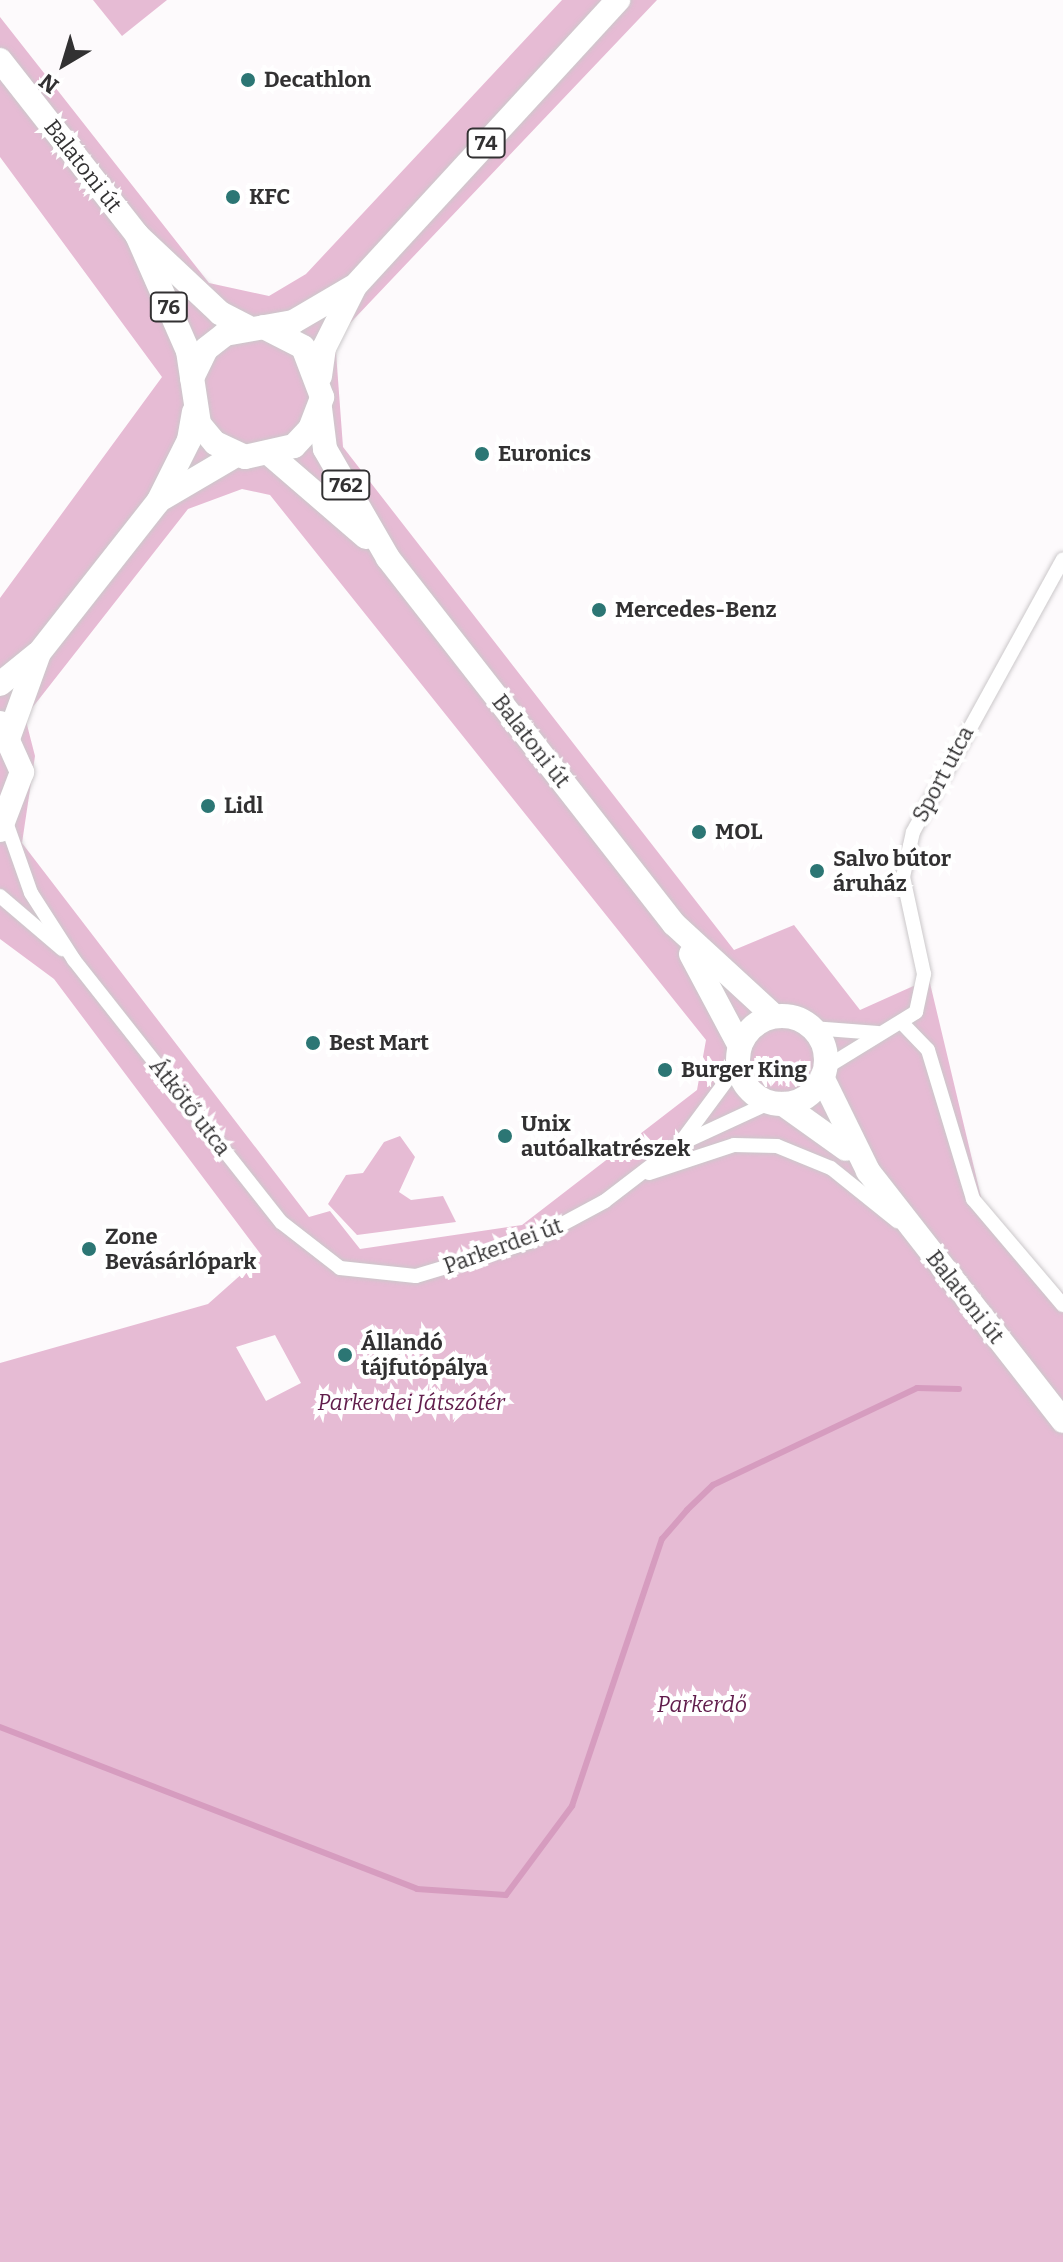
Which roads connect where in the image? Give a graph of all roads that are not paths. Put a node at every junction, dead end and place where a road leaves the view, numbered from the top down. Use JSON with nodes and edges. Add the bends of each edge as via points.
{"nodes":[{"id":1,"x":618,"y":0,"type":"edge"},
{"id":2,"x":0,"y":60,"type":"edge"},
{"id":3,"x":137,"y":235,"type":"junction"},
{"id":4,"x":355,"y":286,"type":"junction"},
{"id":5,"x":255,"y":327,"type":"junction"},
{"id":6,"x":320,"y":376,"type":"junction"},
{"id":7,"x":191,"y":381,"type":"junction"},
{"id":8,"x":320,"y":408,"type":"junction"},
{"id":9,"x":194,"y":412,"type":"junction"},
{"id":10,"x":236,"y":455,"type":"junction"},
{"id":11,"x":272,"y":456,"type":"junction"},
{"id":12,"x":158,"y":502,"type":"junction"},
{"id":13,"x":388,"y":558,"type":"junction"},
{"id":14,"x":1063,"y":559,"type":"edge"},
{"id":15,"x":39,"y":653,"type":"junction"},
{"id":16,"x":0,"y":684,"type":"edge"},
{"id":17,"x":4,"y":730,"type":"edge"},
{"id":18,"x":3,"y":826,"type":"edge"},
{"id":19,"x":0,"y":896,"type":"edge"},
{"id":20,"x":674,"y":924,"type":"junction"},
{"id":21,"x":74,"y":960,"type":"junction"},
{"id":22,"x":774,"y":1016,"type":"junction"},
{"id":23,"x":902,"y":1023,"type":"junction"},
{"id":24,"x":812,"y":1028,"type":"junction"},
{"id":25,"x":878,"y":1033,"type":"junction"},
{"id":26,"x":739,"y":1055,"type":"junction"},
{"id":27,"x":824,"y":1072,"type":"junction"},
{"id":28,"x":777,"y":1103,"type":"junction"},
{"id":29,"x":678,"y":1145,"type":"junction"},
{"id":30,"x":868,"y":1171,"type":"junction"},
{"id":31,"x":638,"y":1177,"type":"junction"},
{"id":32,"x":917,"y":1237,"type":"junction"},
{"id":33,"x":310,"y":1251,"type":"joint"},
{"id":34,"x":1063,"y":1305,"type":"edge"},
{"id":35,"x":1063,"y":1421,"type":"edge"}],
"edges":[{"from":1,"to":4,"type":"main road","number":"74"},
{"from":2,"to":3,"type":"main road","name":"Balatoni út","number":"76"},
{"from":3,"to":5,"type":"main road","number":"76","via":[[220,313]]},
{"from":3,"to":7,"type":"main road","number":"76","via":[[182,332]]},
{"from":4,"to":5,"type":"main road","number":"74","via":[[293,322]]},
{"from":4,"to":6,"type":"main road","number":"74","via":[[324,348]]},
{"from":5,"to":6,"type":"main road","via":[[295,339]]},
{"from":5,"to":7,"type":"main road","number":"74","via":[[206,349]]},
{"from":6,"to":8,"type":"main road","number":"74"},
{"from":7,"to":9,"type":"main road"},
{"from":8,"to":11,"type":"main road","via":[[303,438]]},
{"from":8,"to":13,"type":"main road","name":"Balatoni út","number":"762","via":[[325,449]]},
{"from":9,"to":10,"type":"main road","via":[[206,434]]},
{"from":9,"to":12,"type":"main road","via":[[189,440]]},
{"from":10,"to":11,"type":"main road"},
{"from":10,"to":12,"type":"main road"},
{"from":11,"to":13,"type":"main road","name":"Balatoni út","number":"762"},
{"from":12,"to":15,"type":"main road"},
{"from":13,"to":20,"type":"main road","name":"Balatoni út","number":"762"},
{"from":14,"to":23,"type":"street","name":"Sport utca","via":[[913,832],[904,901],[924,974],[916,1012]]},
{"from":15,"to":16,"type":"main road"},
{"from":15,"to":17,"type":"main road"},
{"from":17,"to":18,"type":"main road","via":[[22,772]]},
{"from":18,"to":21,"type":"street","name":"Átkötő utca","via":[[31,893]]},
{"from":19,"to":21,"type":"street","name":"Átkötő utca"},
{"from":20,"to":22,"type":"main road","name":"Balatoni út","number":"762"},
{"from":20,"to":26,"type":"main road","name":"Balatoni út","number":"762"},
{"from":21,"to":33,"type":"street","name":"Átkötő utca"},
{"from":22,"to":24,"type":"main road","name":"Balatoni út","number":"762"},
{"from":22,"to":26,"type":"main road"},
{"from":23,"to":25,"type":"street"},
{"from":23,"to":34,"type":"street","via":[[928,1050],[973,1199]]},
{"from":24,"to":25,"type":"street"},
{"from":24,"to":27,"type":"main road","name":"Balatoni út","number":"762"},
{"from":25,"to":27,"type":"street"},
{"from":26,"to":28,"type":"main road","name":"Balatoni út","number":"762","via":[[749,1088]]},
{"from":26,"to":29,"type":"street","name":"Parkerdei út"},
{"from":27,"to":28,"type":"main road","via":[[808,1095]]},
{"from":27,"to":30,"type":"main road","name":"Balatoni út","number":"762"},
{"from":28,"to":29,"type":"street","name":"Parkerdei út"},
{"from":28,"to":30,"type":"main road","name":"Balatoni út","number":"762"},
{"from":29,"to":31,"type":"street","name":"Parkerdei út"},
{"from":30,"to":32,"type":"main road","name":"Balatoni út","number":"762"},
{"from":31,"to":32,"type":"street","via":[[734,1145],[777,1146],[831,1168]]},
{"from":31,"to":33,"type":"street","name":"Parkerdei út","via":[[544,1236],[416,1276],[356,1274]]},
{"from":32,"to":35,"type":"main road","name":"Balatoni út","number":"762"}]}
